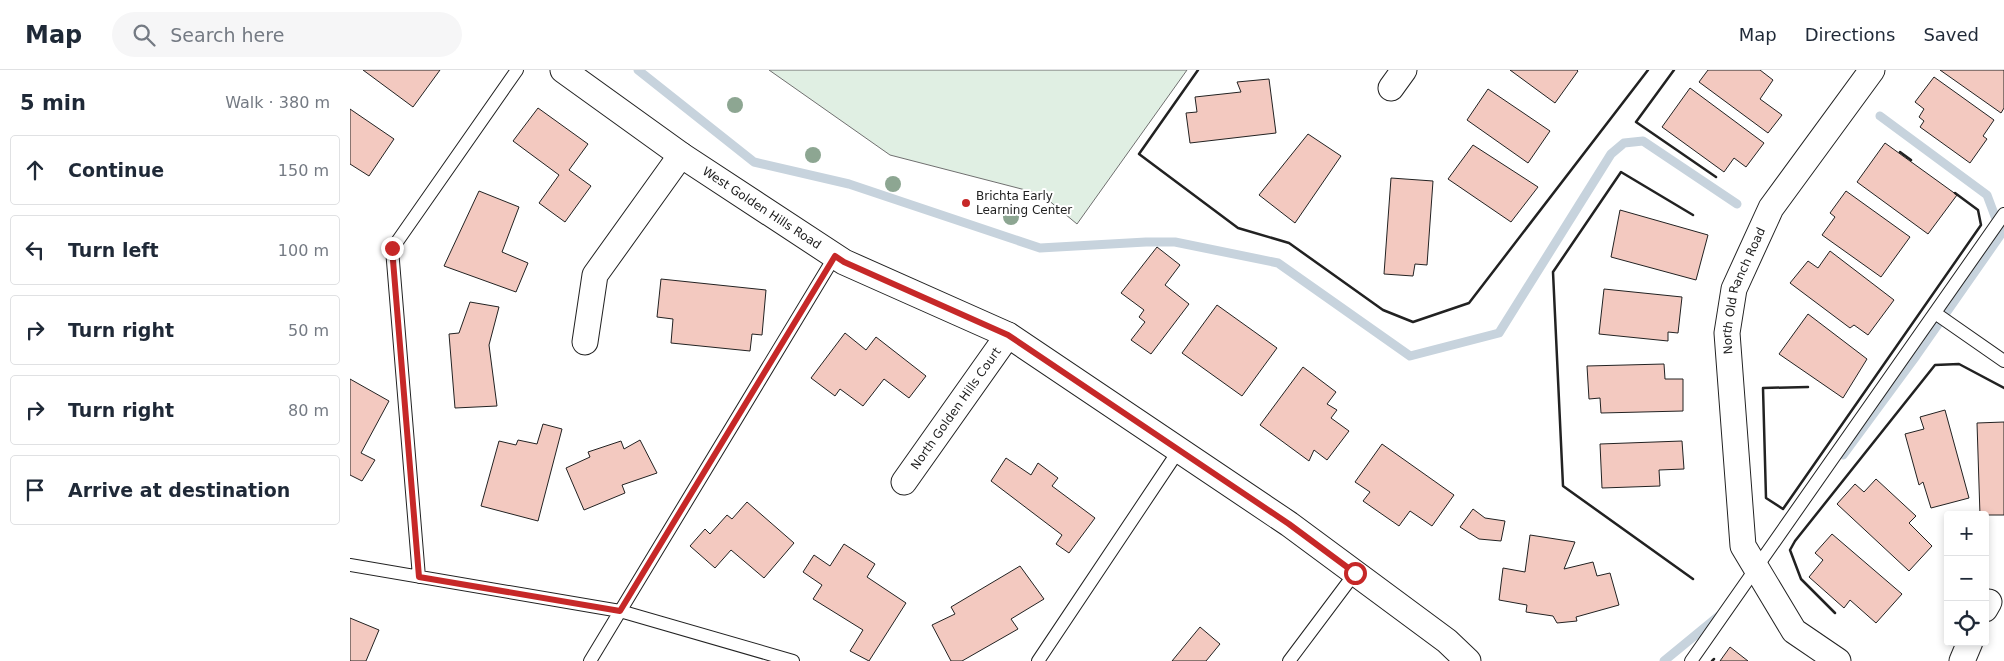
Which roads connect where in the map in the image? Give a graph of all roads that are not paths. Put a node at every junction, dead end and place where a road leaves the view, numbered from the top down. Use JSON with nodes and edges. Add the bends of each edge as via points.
{"nodes":[{"id":1,"x":517,"y":70,"type":"edge"},
{"id":2,"x":563,"y":70,"type":"edge"},
{"id":3,"x":1872,"y":70,"type":"edge"},
{"id":4,"x":682,"y":156,"type":"junction"},
{"id":5,"x":2004,"y":214,"type":"edge"},
{"id":6,"x":835,"y":256,"type":"junction"},
{"id":7,"x":1934,"y":313,"type":"junction"},
{"id":8,"x":1008,"y":335,"type":"junction"},
{"id":9,"x":585,"y":342,"type":"dead end"},
{"id":10,"x":2004,"y":361,"type":"edge"},
{"id":11,"x":1178,"y":450,"type":"junction"},
{"id":12,"x":904,"y":482,"type":"dead end"},
{"id":13,"x":350,"y":565,"type":"edge"},
{"id":14,"x":1756,"y":567,"type":"junction"},
{"id":15,"x":1355,"y":573,"type":"junction"},
{"id":16,"x":419,"y":577,"type":"junction"},
{"id":17,"x":620,"y":611,"type":"junction"},
{"id":18,"x":1968,"y":646,"type":"edge"},
{"id":19,"x":590,"y":661,"type":"edge"},
{"id":20,"x":793,"y":661,"type":"edge"},
{"id":21,"x":1038,"y":661,"type":"edge"},
{"id":22,"x":1289,"y":661,"type":"edge"},
{"id":23,"x":1468,"y":661,"type":"edge"},
{"id":24,"x":1691,"y":661,"type":"edge"},
{"id":25,"x":1838,"y":661,"type":"edge"},
{"id":26,"x":1962,"y":661,"type":"edge"}],
"edges":[{"from":1,"to":16,"type":"lane","via":[[392,248]]},
{"from":2,"to":4,"type":"street","name":"West Golden Hills Road"},
{"from":3,"to":14,"type":"street","name":"North Old Ranch Road","via":[[1771,208],[1734,289],[1727,333],[1743,546]]},
{"from":4,"to":6,"type":"street","name":"West Golden Hills Road"},
{"from":4,"to":9,"type":"street","via":[[595,275]]},
{"from":5,"to":7,"type":"lane"},
{"from":6,"to":8,"type":"street","name":"West Golden Hills Road"},
{"from":6,"to":17,"type":"lane"},
{"from":7,"to":10,"type":"lane"},
{"from":7,"to":14,"type":"lane"},
{"from":8,"to":11,"type":"street","name":"West Golden Hills Road"},
{"from":8,"to":12,"type":"street","name":"North Golden Hills Court"},
{"from":11,"to":15,"type":"street","name":"West Golden Hills Road","via":[[1289,524]]},
{"from":11,"to":21,"type":"lane"},
{"from":13,"to":16,"type":"lane"},
{"from":14,"to":24,"type":"lane"},
{"from":14,"to":25,"type":"street","via":[[1794,631]]},
{"from":15,"to":22,"type":"lane"},
{"from":15,"to":23,"type":"street","name":"West Golden Hills Road","via":[[1448,641]]},
{"from":16,"to":17,"type":"lane"},
{"from":17,"to":19,"type":"lane"},
{"from":17,"to":20,"type":"lane"},
{"from":18,"to":26,"type":"street"}]}
